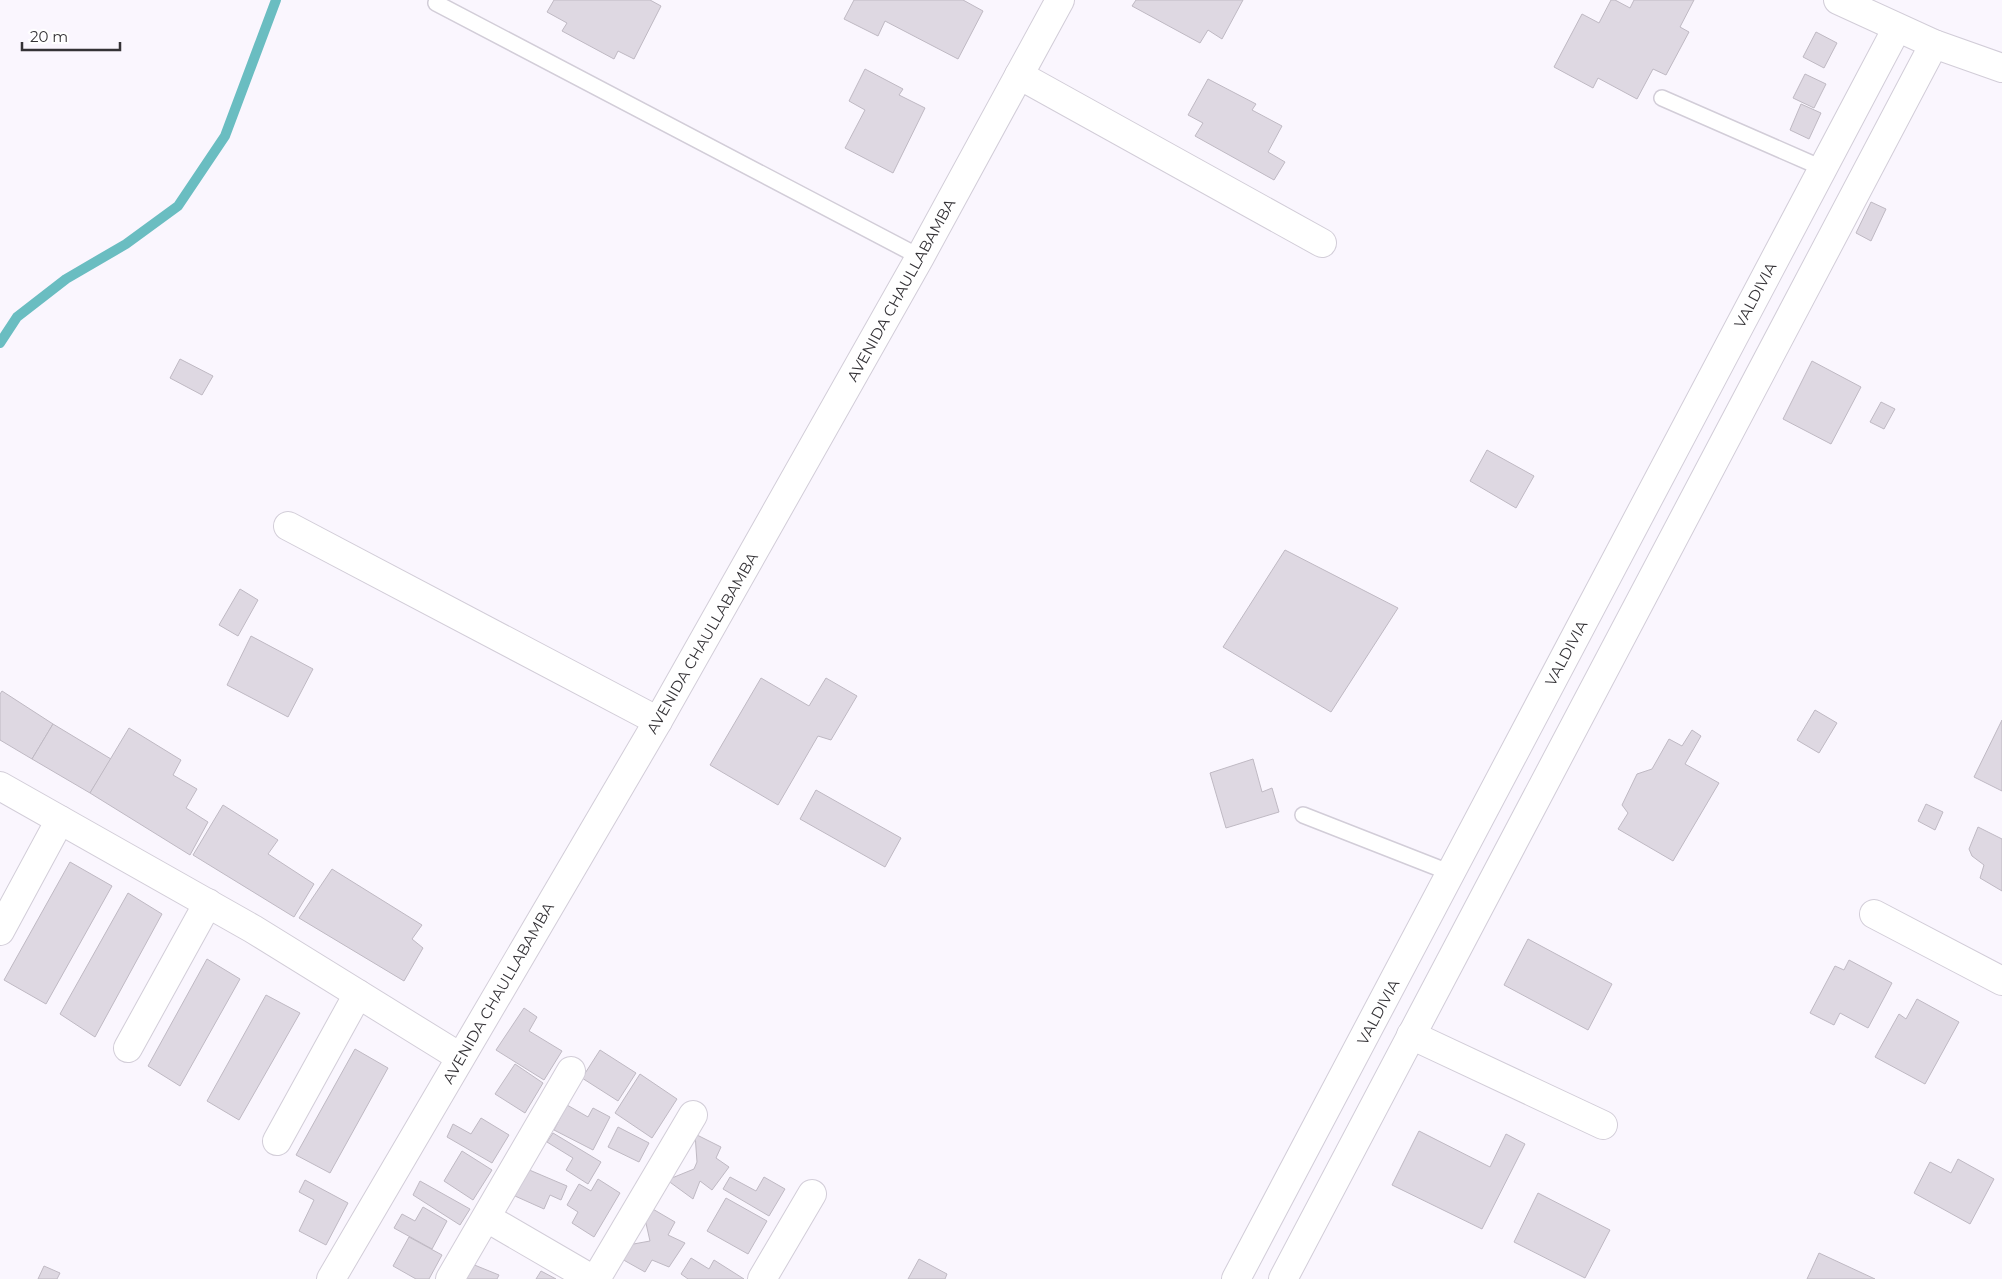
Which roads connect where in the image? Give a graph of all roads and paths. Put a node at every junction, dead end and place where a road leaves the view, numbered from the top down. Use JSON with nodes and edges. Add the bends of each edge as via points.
{"nodes":[{"id":1,"x":1060,"y":0,"type":"edge"},
{"id":2,"x":1838,"y":0,"type":"edge"},
{"id":3,"x":436,"y":3,"type":"dead end"},
{"id":4,"x":1897,"y":28,"type":"junction"},
{"id":5,"x":1934,"y":44,"type":"junction"},
{"id":6,"x":2002,"y":68,"type":"edge"},
{"id":7,"x":1019,"y":75,"type":"junction"},
{"id":8,"x":1662,"y":98,"type":"dead end"},
{"id":9,"x":1822,"y":168,"type":"junction"},
{"id":10,"x":1322,"y":243,"type":"dead end"},
{"id":11,"x":920,"y":257,"type":"junction"},
{"id":12,"x":288,"y":526,"type":"dead end"},
{"id":13,"x":658,"y":721,"type":"junction"},
{"id":14,"x":0,"y":786,"type":"edge"},
{"id":15,"x":1303,"y":815,"type":"dead end"},
{"id":16,"x":60,"y":820,"type":"junction"},
{"id":17,"x":1464,"y":848,"type":"junction"},
{"id":18,"x":1501,"y":865,"type":"junction"},
{"id":19,"x":1451,"y":873,"type":"junction"},
{"id":20,"x":208,"y":903,"type":"junction"},
{"id":21,"x":1874,"y":914,"type":"dead end"},
{"id":22,"x":0,"y":931,"type":"edge"},
{"id":23,"x":2002,"y":981,"type":"edge"},
{"id":24,"x":358,"y":994,"type":"junction"},
{"id":25,"x":1411,"y":1036,"type":"junction"},
{"id":26,"x":128,"y":1048,"type":"dead end"},
{"id":27,"x":460,"y":1057,"type":"junction"},
{"id":28,"x":571,"y":1071,"type":"dead end"},
{"id":29,"x":693,"y":1115,"type":"dead end"},
{"id":30,"x":1603,"y":1125,"type":"dead end"},
{"id":31,"x":277,"y":1141,"type":"dead end"},
{"id":32,"x":812,"y":1194,"type":"dead end"},
{"id":33,"x":487,"y":1218,"type":"junction"},
{"id":34,"x":331,"y":1279,"type":"edge"},
{"id":35,"x":450,"y":1279,"type":"edge"},
{"id":36,"x":592,"y":1279,"type":"edge"},
{"id":37,"x":596,"y":1279,"type":"edge"},
{"id":38,"x":762,"y":1279,"type":"edge"},
{"id":39,"x":1236,"y":1279,"type":"edge"},
{"id":40,"x":1283,"y":1279,"type":"edge"}],
"edges":[{"from":1,"to":7,"type":"street","name":"AVENIDA CHAULLABAMBA"},
{"from":2,"to":4,"type":"street"},
{"from":3,"to":11,"type":"lane"},
{"from":4,"to":5,"type":"street"},
{"from":4,"to":9,"type":"street","name":"VALDIVIA"},
{"from":5,"to":6,"type":"street"},
{"from":5,"to":18,"type":"street"},
{"from":7,"to":10,"type":"street"},
{"from":7,"to":11,"type":"street","name":"AVENIDA CHAULLABAMBA"},
{"from":8,"to":9,"type":"lane"},
{"from":9,"to":17,"type":"street","name":"VALDIVIA"},
{"from":11,"to":13,"type":"street","name":"AVENIDA CHAULLABAMBA"},
{"from":12,"to":13,"type":"street"},
{"from":13,"to":27,"type":"street","name":"AVENIDA CHAULLABAMBA"},
{"from":14,"to":16,"type":"street"},
{"from":15,"to":19,"type":"lane"},
{"from":16,"to":20,"type":"street"},
{"from":16,"to":22,"type":"street"},
{"from":17,"to":18,"type":"street"},
{"from":17,"to":19,"type":"street","name":"VALDIVIA"},
{"from":18,"to":25,"type":"street"},
{"from":19,"to":39,"type":"street","name":"VALDIVIA"},
{"from":20,"to":24,"type":"street"},
{"from":20,"to":26,"type":"street"},
{"from":21,"to":23,"type":"street"},
{"from":24,"to":27,"type":"street"},
{"from":24,"to":31,"type":"street"},
{"from":25,"to":30,"type":"street"},
{"from":25,"to":40,"type":"street"},
{"from":27,"to":34,"type":"street","name":"AVENIDA CHAULLABAMBA"},
{"from":28,"to":33,"type":"street"},
{"from":29,"to":37,"type":"street"},
{"from":32,"to":38,"type":"street"},
{"from":33,"to":35,"type":"street"},
{"from":33,"to":36,"type":"street"}]}
